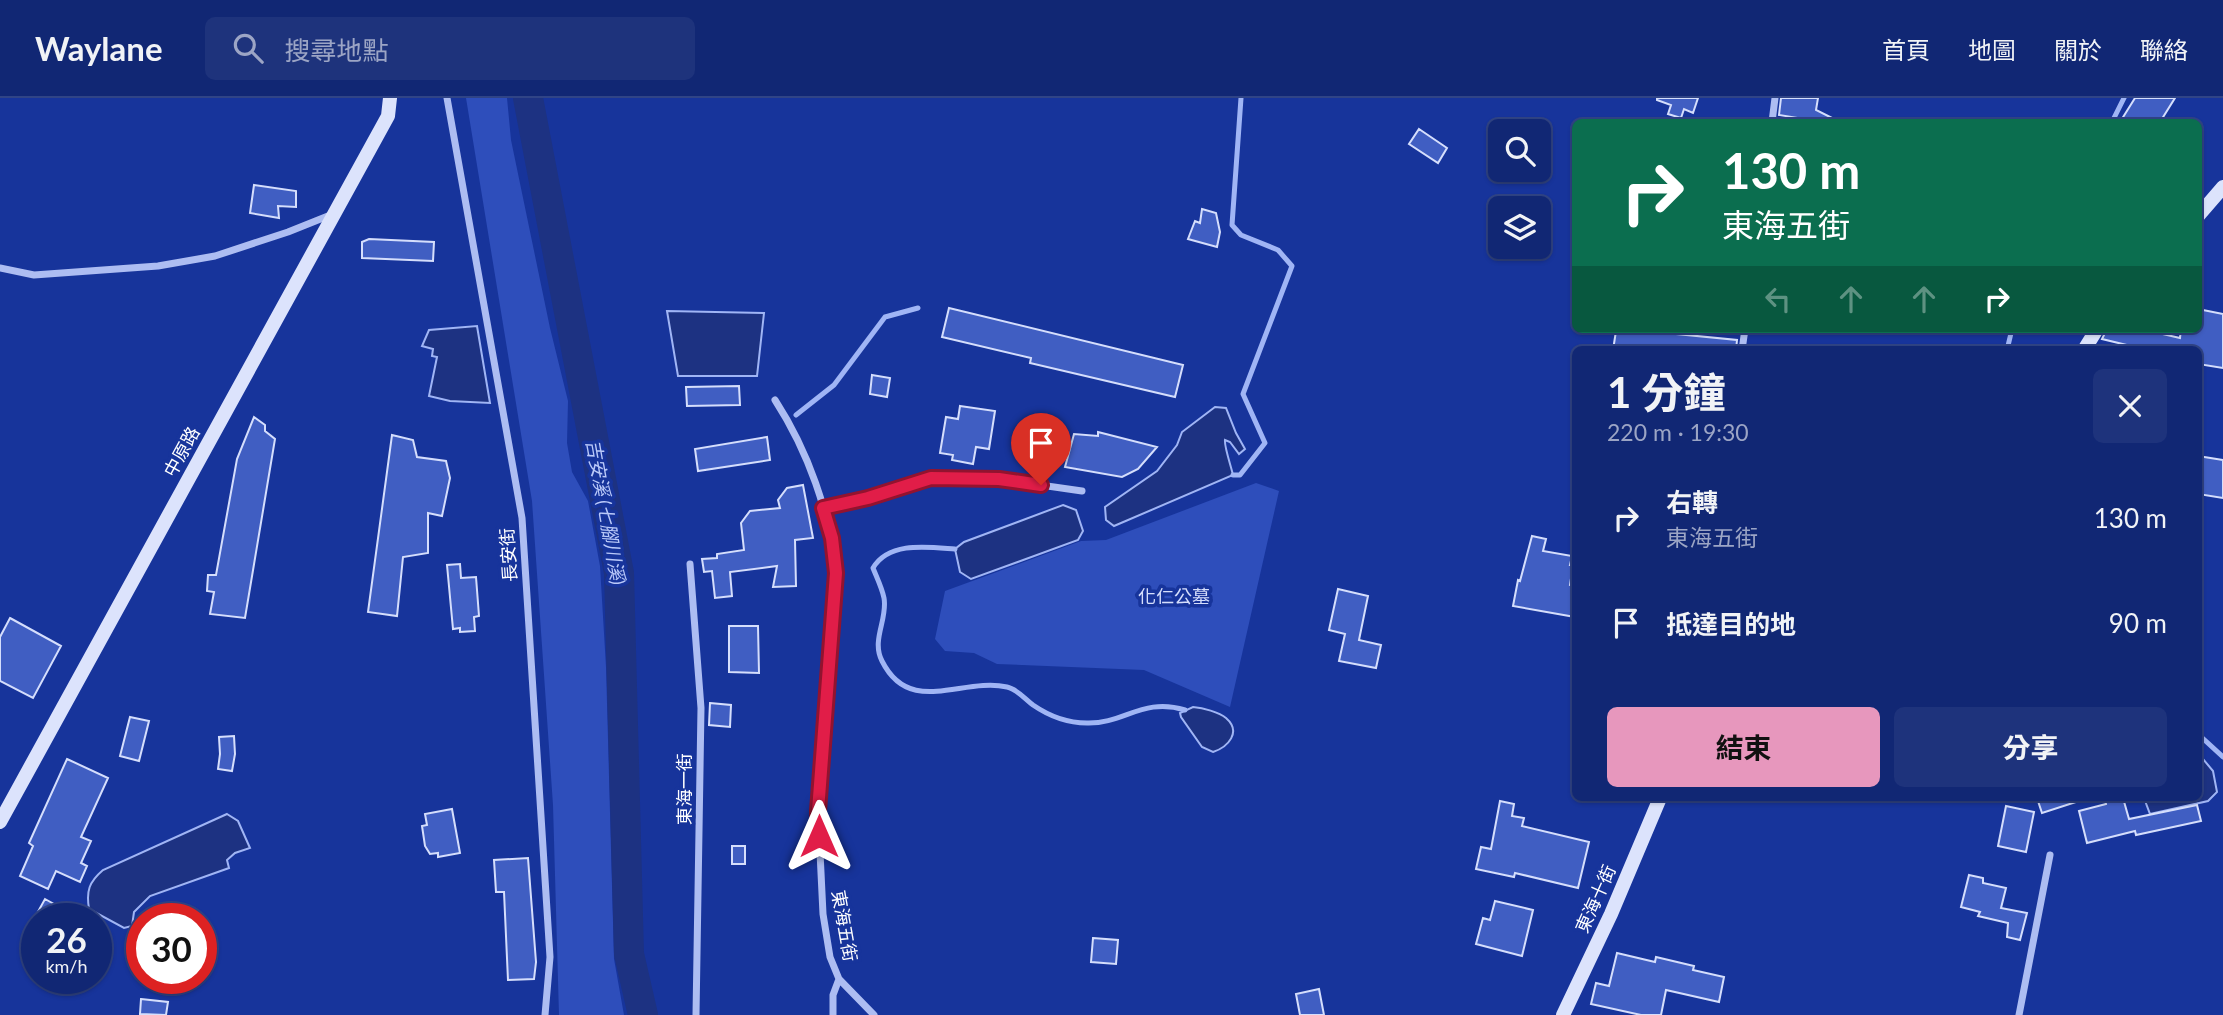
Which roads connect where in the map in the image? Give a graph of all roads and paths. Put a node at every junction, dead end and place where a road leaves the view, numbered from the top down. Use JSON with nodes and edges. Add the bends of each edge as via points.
{"nodes":[{"id":1,"x":390,"y":98,"type":"edge"},
{"id":2,"x":447,"y":98,"type":"edge"},
{"id":3,"x":1775,"y":98,"type":"edge"},
{"id":4,"x":1772,"y":119,"type":"edge"},
{"id":5,"x":2223,"y":187,"type":"edge"},
{"id":6,"x":2202,"y":211,"type":"edge"},
{"id":7,"x":335,"y":213,"type":"junction"},
{"id":8,"x":0,"y":268,"type":"edge"},
{"id":9,"x":775,"y":400,"type":"dead end"},
{"id":10,"x":1082,"y":491,"type":"dead end"},
{"id":11,"x":823,"y":508,"type":"junction"},
{"id":12,"x":690,"y":564,"type":"dead end"},
{"id":13,"x":1659,"y":801,"type":"edge"},
{"id":14,"x":0,"y":822,"type":"edge"},
{"id":15,"x":2050,"y":855,"type":"dead end"},
{"id":16,"x":839,"y":979,"type":"junction"},
{"id":17,"x":545,"y":1015,"type":"edge"},
{"id":18,"x":696,"y":1015,"type":"edge"},
{"id":19,"x":833,"y":1015,"type":"edge"},
{"id":20,"x":874,"y":1015,"type":"edge"},
{"id":21,"x":1563,"y":1015,"type":"edge"},
{"id":22,"x":2019,"y":1015,"type":"edge"}],
"edges":[{"from":1,"to":7,"type":"street","name":"中原路","via":[[388,116]]},
{"from":2,"to":17,"type":"street","name":"長安街","via":[[522,518],[550,957]]},
{"from":3,"to":4,"type":"street"},
{"from":5,"to":6,"type":"street"},
{"from":7,"to":8,"type":"street","via":[[215,256],[158,266],[34,275]]},
{"from":7,"to":14,"type":"street","name":"中原路"},
{"from":9,"to":11,"type":"street","name":"東海五街","via":[[793,427]]},
{"from":10,"to":11,"type":"street","via":[[999,479],[931,478]]},
{"from":11,"to":16,"type":"street","name":"東海五街","via":[[836,573],[818,811],[823,914]]},
{"from":12,"to":18,"type":"street","name":"東海一街","via":[[701,708]]},
{"from":13,"to":21,"type":"street","name":"東海十街"},
{"from":15,"to":22,"type":"street"},
{"from":16,"to":19,"type":"street","name":"東海五街"},
{"from":16,"to":20,"type":"street"}]}
